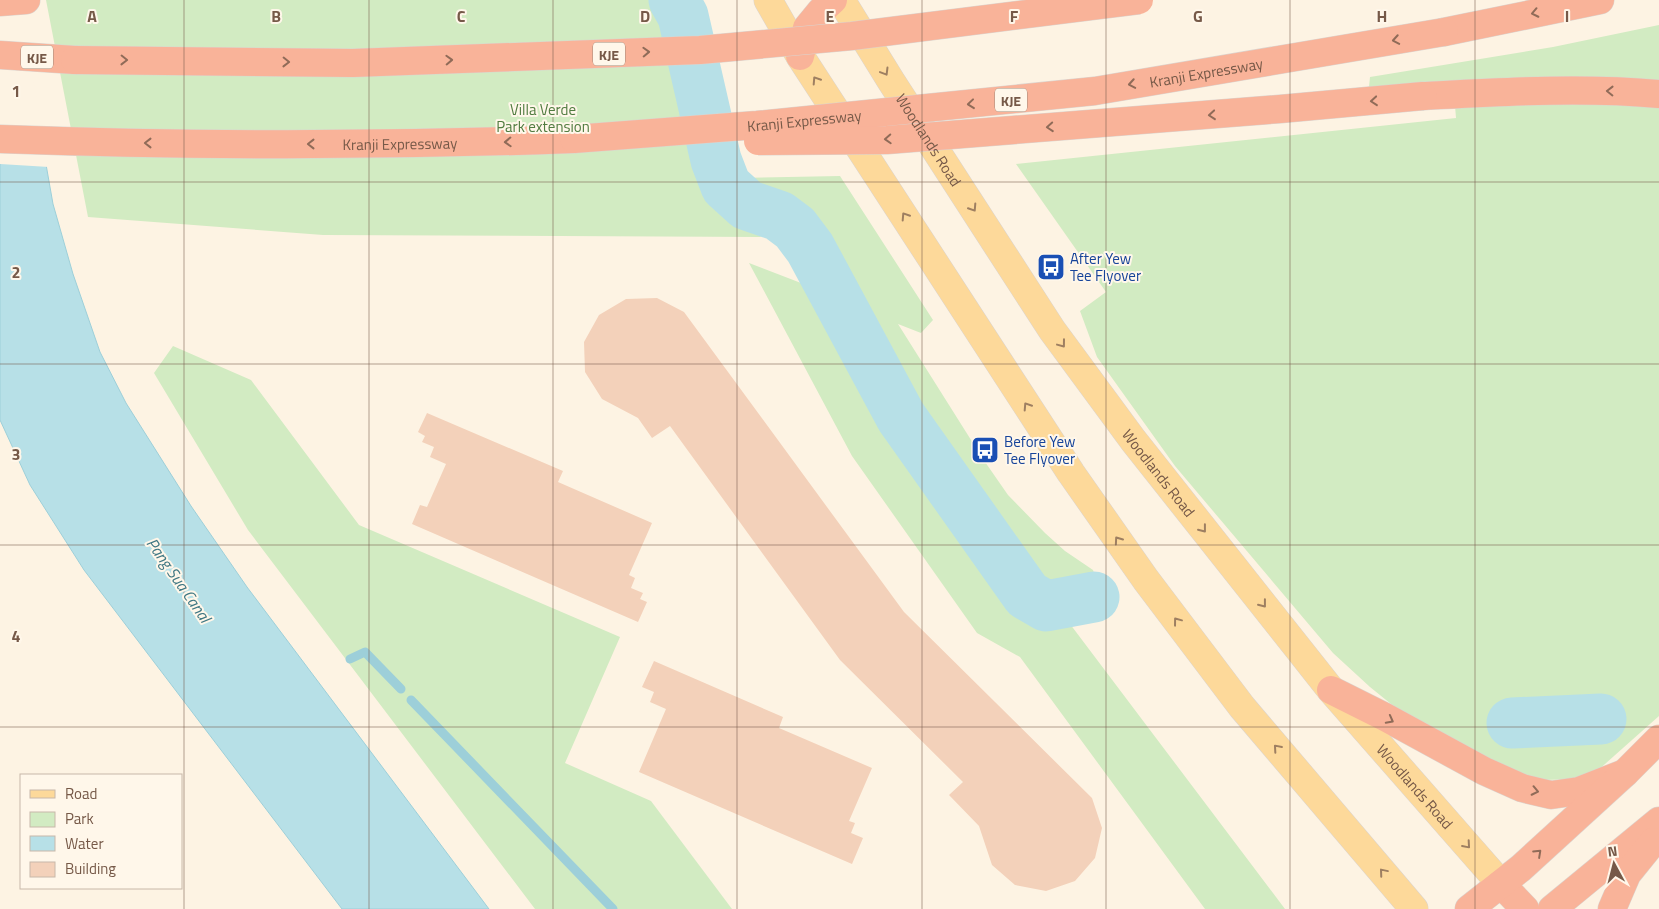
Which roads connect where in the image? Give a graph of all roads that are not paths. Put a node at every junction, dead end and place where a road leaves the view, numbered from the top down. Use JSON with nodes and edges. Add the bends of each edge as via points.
{"nodes":[{"id":1,"x":26,"y":0,"type":"edge"},
{"id":2,"x":768,"y":0,"type":"edge"},
{"id":3,"x":833,"y":0,"type":"edge"},
{"id":4,"x":841,"y":0,"type":"edge"},
{"id":5,"x":1139,"y":0,"type":"edge"},
{"id":6,"x":1600,"y":0,"type":"edge"},
{"id":7,"x":0,"y":2,"type":"edge"},
{"id":8,"x":0,"y":55,"type":"edge"},
{"id":9,"x":800,"y":56,"type":"junction"},
{"id":10,"x":1659,"y":94,"type":"edge"},
{"id":11,"x":0,"y":139,"type":"edge"},
{"id":12,"x":574,"y":139,"type":"junction"},
{"id":13,"x":1330,"y":690,"type":"junction"},
{"id":14,"x":1659,"y":739,"type":"edge"},
{"id":15,"x":1625,"y":773,"type":"junction"},
{"id":16,"x":1659,"y":821,"type":"edge"},
{"id":17,"x":1659,"y":835,"type":"edge"},
{"id":18,"x":1501,"y":884,"type":"junction"},
{"id":19,"x":1414,"y":909,"type":"edge"},
{"id":20,"x":1468,"y":909,"type":"edge"},
{"id":21,"x":1525,"y":909,"type":"edge"},
{"id":22,"x":1552,"y":909,"type":"edge"},
{"id":23,"x":1612,"y":909,"type":"edge"}],
"edges":[{"from":1,"to":7,"type":"highway"},
{"from":2,"to":9,"type":"main road"},
{"from":3,"to":9,"type":"highway","via":[[807,28]]},
{"from":4,"to":13,"type":"main road","name":"Woodlands Road","one_way":true,"via":[[890,82],[1052,330],[1133,440]]},
{"from":8,"to":5,"type":"highway","number":"KJE","one_way":true,"bridge":true,"via":[[75,60],[354,63],[700,50],[852,36]]},
{"from":6,"to":12,"type":"highway","name":"Kranji Expressway","number":"KJE","one_way":true,"bridge":true,"via":[[1444,32],[1095,91],[766,124]]},
{"from":19,"to":9,"type":"main road","one_way":true,"via":[[1242,707],[1146,580],[1071,473]]},
{"from":10,"to":12,"type":"highway","one_way":true,"bridge":true,"via":[[1531,90],[1423,96],[887,140],[689,142]]},
{"from":12,"to":11,"type":"highway","name":"Kranji Expressway","number":"KJE","one_way":true,"via":[[452,144],[118,143]]},
{"from":13,"to":15,"type":"highway","one_way":true,"via":[[1522,788],[1551,795],[1580,791]]},
{"from":13,"to":18,"type":"main road","name":"Woodlands Road","one_way":true},
{"from":14,"to":15,"type":"highway"},
{"from":18,"to":15,"type":"highway","one_way":true},
{"from":16,"to":22,"type":"highway"},
{"from":17,"to":23,"type":"highway","via":[[1627,874]]},
{"from":18,"to":20,"type":"highway"},
{"from":18,"to":21,"type":"highway","name":"Woodlands Road"}]}
